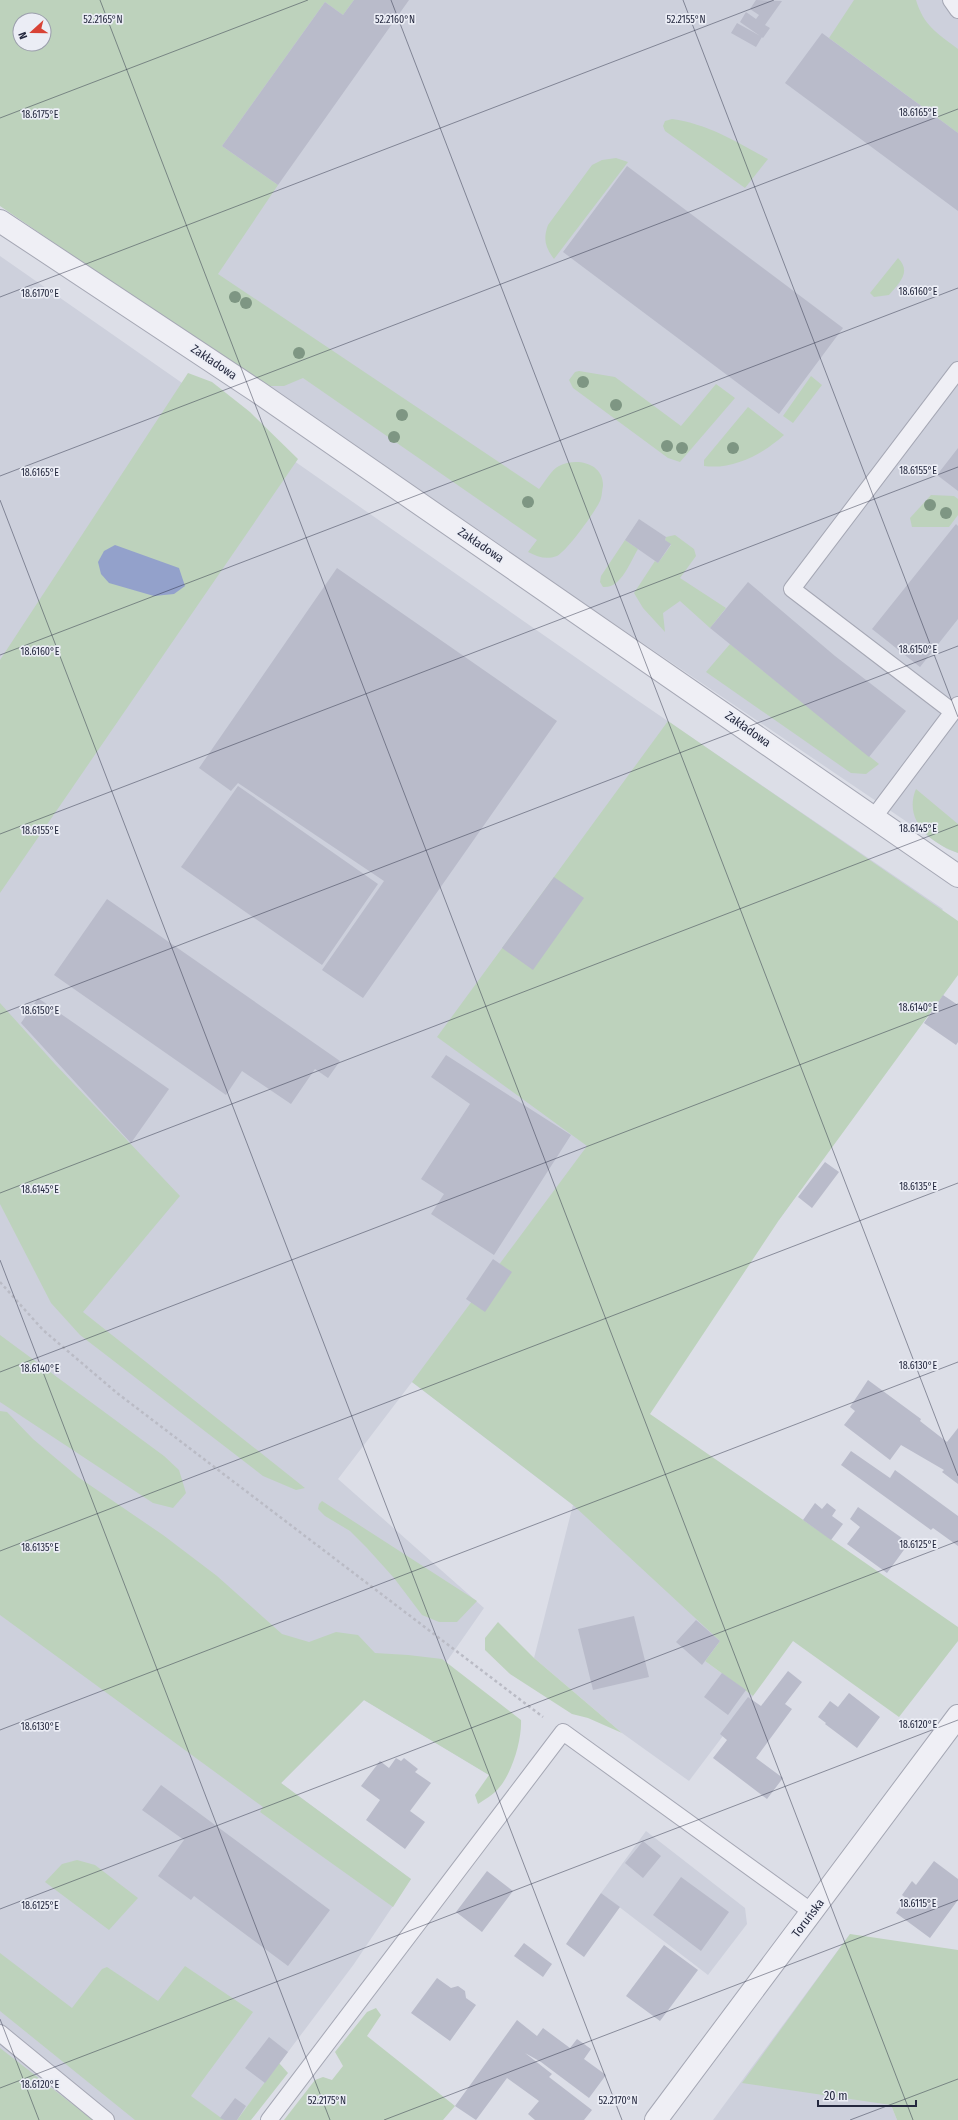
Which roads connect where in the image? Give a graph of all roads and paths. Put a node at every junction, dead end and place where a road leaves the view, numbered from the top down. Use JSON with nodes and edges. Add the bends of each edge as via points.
{"nodes":[{"id":1,"x":951,"y":0,"type":"edge"},
{"id":2,"x":958,"y":10,"type":"edge"},
{"id":3,"x":0,"y":220,"type":"edge"},
{"id":4,"x":958,"y":370,"type":"edge"},
{"id":5,"x":955,"y":708,"type":"edge"},
{"id":6,"x":874,"y":817,"type":"junction"},
{"id":7,"x":958,"y":876,"type":"edge"},
{"id":8,"x":0,"y":1282,"type":"edge"},
{"id":9,"x":958,"y":1716,"type":"edge"},
{"id":10,"x":563,"y":1732,"type":"junction"},
{"id":11,"x":812,"y":1912,"type":"junction"},
{"id":12,"x":0,"y":2033,"type":"edge"},
{"id":13,"x":106,"y":2120,"type":"edge"},
{"id":14,"x":269,"y":2120,"type":"edge"},
{"id":15,"x":656,"y":2120,"type":"edge"}],
"edges":[{"from":1,"to":2,"type":"lane"},
{"from":3,"to":6,"type":"street","name":"Zakładowa","via":[[271,401]]},
{"from":4,"to":5,"type":"lane","via":[[792,589]]},
{"from":5,"to":6,"type":"lane"},
{"from":6,"to":7,"type":"street","name":"Zakładowa"},
{"from":8,"to":10,"type":"path","via":[[43,1330],[117,1393]]},
{"from":9,"to":11,"type":"street","name":"Toruńska"},
{"from":10,"to":11,"type":"lane"},
{"from":10,"to":14,"type":"lane"},
{"from":11,"to":15,"type":"street","name":"Toruńska"},
{"from":12,"to":13,"type":"lane"}]}
